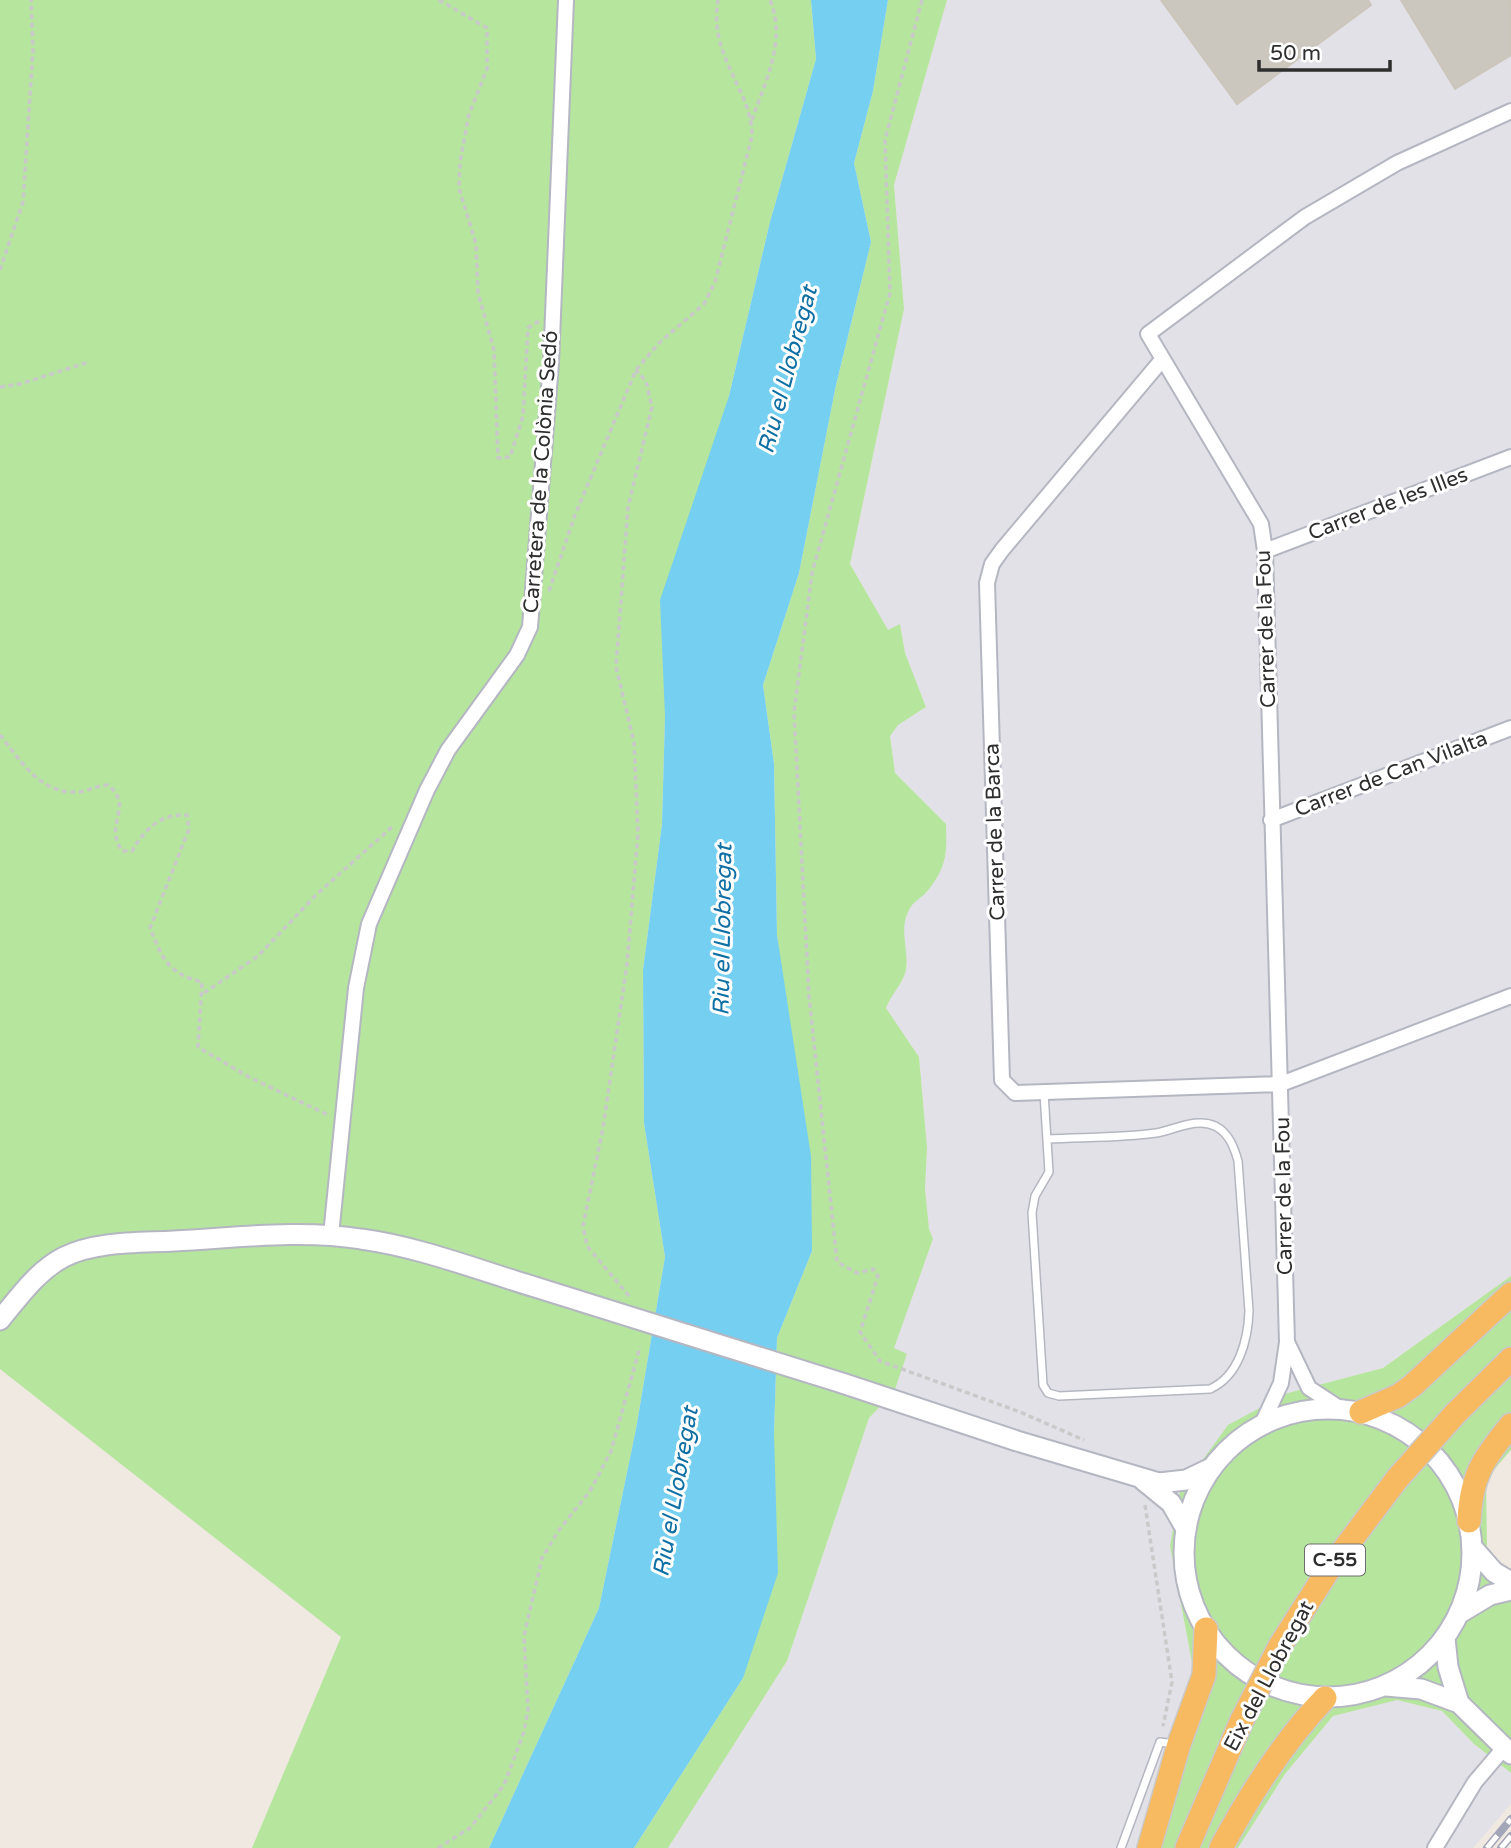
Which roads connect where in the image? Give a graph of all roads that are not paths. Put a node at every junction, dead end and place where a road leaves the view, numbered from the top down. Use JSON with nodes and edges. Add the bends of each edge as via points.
{"nodes":[{"id":1,"x":566,"y":0,"type":"edge"},
{"id":2,"x":1511,"y":111,"type":"edge"},
{"id":3,"x":1161,"y":361,"type":"junction"},
{"id":4,"x":1511,"y":457,"type":"edge"},
{"id":5,"x":1265,"y":551,"type":"junction"},
{"id":6,"x":1511,"y":728,"type":"edge"},
{"id":7,"x":1271,"y":820,"type":"junction"},
{"id":8,"x":1511,"y":996,"type":"edge"},
{"id":9,"x":1281,"y":1084,"type":"junction"},
{"id":10,"x":1044,"y":1093,"type":"junction"},
{"id":11,"x":1047,"y":1139,"type":"junction"},
{"id":12,"x":331,"y":1235,"type":"junction"},
{"id":13,"x":1511,"y":1294,"type":"edge"},
{"id":14,"x":0,"y":1320,"type":"edge"},
{"id":15,"x":1287,"y":1342,"type":"junction"},
{"id":16,"x":1511,"y":1359,"type":"edge"},
{"id":17,"x":1351,"y":1410,"type":"junction"},
{"id":18,"x":1262,"y":1424,"type":"junction"},
{"id":19,"x":1511,"y":1425,"type":"edge"},
{"id":20,"x":1212,"y":1467,"type":"junction"},
{"id":21,"x":1140,"y":1478,"type":"junction"},
{"id":22,"x":1469,"y":1521,"type":"junction"},
{"id":23,"x":1186,"y":1530,"type":"junction"},
{"id":24,"x":1473,"y":1548,"type":"junction"},
{"id":25,"x":1511,"y":1582,"type":"edge"},
{"id":26,"x":1511,"y":1590,"type":"edge"},
{"id":27,"x":1460,"y":1613,"type":"junction"},
{"id":28,"x":1206,"y":1629,"type":"junction"},
{"id":29,"x":1445,"y":1638,"type":"junction"},
{"id":30,"x":1386,"y":1686,"type":"junction"},
{"id":31,"x":1325,"y":1698,"type":"junction"},
{"id":32,"x":1459,"y":1703,"type":"junction"},
{"id":33,"x":1169,"y":1743,"type":"junction"},
{"id":34,"x":1508,"y":1751,"type":"edge"},
{"id":35,"x":1121,"y":1848,"type":"edge"},
{"id":36,"x":1149,"y":1848,"type":"edge"},
{"id":37,"x":1187,"y":1848,"type":"edge"},
{"id":38,"x":1221,"y":1848,"type":"edge"},
{"id":39,"x":1435,"y":1848,"type":"edge"}],
"edges":[{"from":1,"to":12,"type":"street","name":"Carretera de la Colònia Sedó","via":[[553,313],[530,627],[517,655],[449,750],[427,790],[369,924],[356,988]]},
{"from":2,"to":3,"type":"street","name":"Carrer de la Fou","via":[[1397,163],[1305,216],[1148,334]]},
{"from":3,"to":5,"type":"street","name":"Carrer de la Fou","via":[[1261,524]]},
{"from":3,"to":10,"type":"street","name":"Carrer de la Barca","via":[[1002,550],[987,583],[1002,1080],[1015,1093]]},
{"from":4,"to":5,"type":"street","name":"Carrer de les Illes"},
{"from":5,"to":7,"type":"street","name":"Carrer de la Fou"},
{"from":6,"to":7,"type":"street","name":"Carrer de Can Vilalta"},
{"from":7,"to":9,"type":"street","name":"Carrer de la Fou"},
{"from":8,"to":9,"type":"street","name":"Carrer de la Barca"},
{"from":9,"to":10,"type":"street","name":"Carrer de la Barca"},
{"from":9,"to":15,"type":"street","name":"Carrer de la Fou"},
{"from":10,"to":11,"type":"lane"},
{"from":11,"to":11,"type":"lane","via":[[1049,1172],[1035,1196],[1032,1213],[1043,1385],[1048,1393],[1210,1389],[1223,1383],[1233,1371],[1248,1333],[1234,1147],[1213,1125],[1200,1123],[1156,1133]]},
{"from":12,"to":14,"type":"main road","via":[[92,1247],[40,1273]]},
{"from":12,"to":21,"type":"main road","bridge":true,"via":[[420,1252]]},
{"from":13,"to":17,"type":"highway","via":[[1412,1386],[1398,1396]]},
{"from":15,"to":17,"type":"street","name":"Carrer de la Fou","via":[[1309,1388]]},
{"from":15,"to":18,"type":"street","name":"Carrer de la Fou","via":[[1281,1383]]},
{"from":16,"to":37,"type":"highway","name":"Eix del Llobregat","number":"C-55","bridge":true,"via":[[1397,1479],[1333,1563],[1280,1646],[1242,1720]]},
{"from":17,"to":18,"type":"main road","via":[[1293,1413]]},
{"from":17,"to":22,"type":"main road","via":[[1391,1423],[1418,1440],[1459,1490]]},
{"from":18,"to":20,"type":"main road","via":[[1226,1450]]},
{"from":19,"to":22,"type":"highway","via":[[1477,1471]]},
{"from":20,"to":21,"type":"main road","via":[[1172,1483]]},
{"from":20,"to":23,"type":"main road"},
{"from":21,"to":23,"type":"main road","via":[[1171,1503]]},
{"from":22,"to":24,"type":"main road"},
{"from":23,"to":28,"type":"main road","via":[[1189,1591]]},
{"from":24,"to":25,"type":"main road","via":[[1494,1572]]},
{"from":24,"to":27,"type":"main road"},
{"from":26,"to":27,"type":"main road","via":[[1490,1595]]},
{"from":27,"to":29,"type":"main road"},
{"from":28,"to":31,"type":"main road","via":[[1248,1673],[1285,1691]]},
{"from":28,"to":33,"type":"highway","via":[[1204,1675]]},
{"from":29,"to":30,"type":"main road","via":[[1428,1657]]},
{"from":29,"to":32,"type":"main road"},
{"from":30,"to":31,"type":"main road"},
{"from":30,"to":32,"type":"main road","via":[[1421,1689]]},
{"from":31,"to":38,"type":"highway","via":[[1272,1763]]},
{"from":32,"to":34,"type":"main road"},
{"from":33,"to":35,"type":"lane"},
{"from":33,"to":36,"type":"highway"},
{"from":34,"to":39,"type":"street","via":[[1475,1782]]}]}
